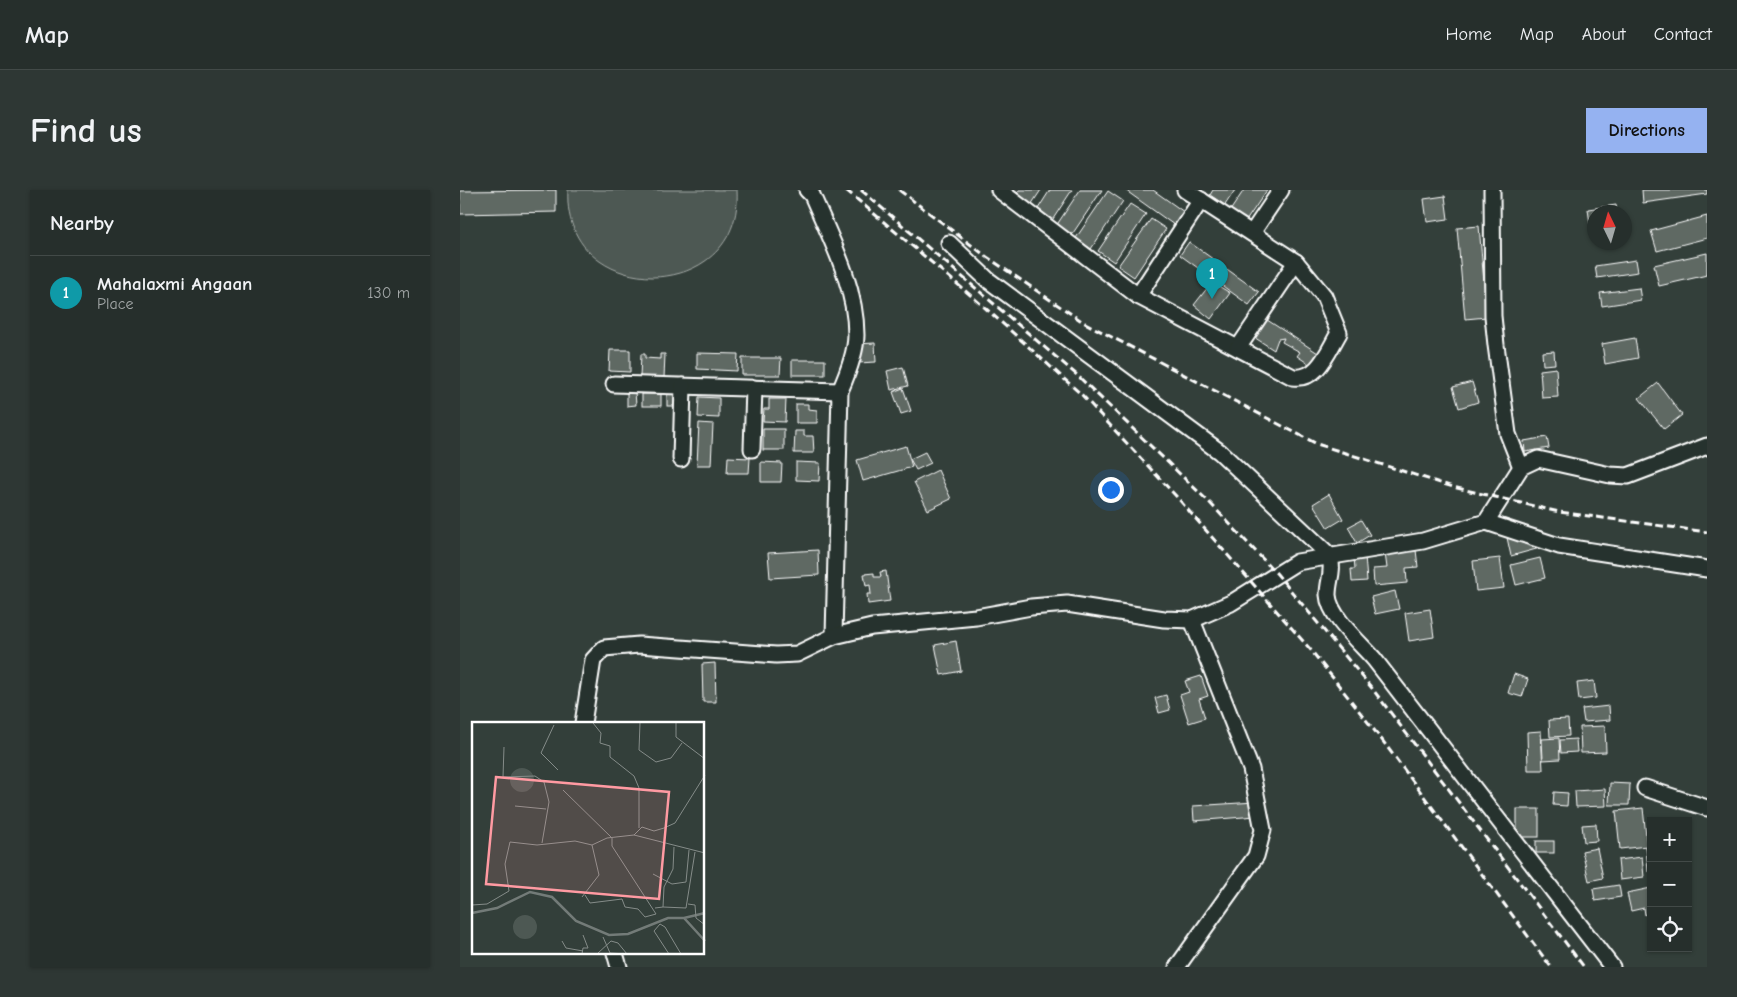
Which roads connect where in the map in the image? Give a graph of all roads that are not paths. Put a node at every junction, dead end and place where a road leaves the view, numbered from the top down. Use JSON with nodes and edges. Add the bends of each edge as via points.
{"nodes":[{"id":1,"x":806,"y":190,"type":"edge"},
{"id":2,"x":999,"y":190,"type":"edge"},
{"id":3,"x":1185,"y":190,"type":"edge"},
{"id":4,"x":1281,"y":190,"type":"edge"},
{"id":5,"x":1492,"y":190,"type":"edge"},
{"id":6,"x":1201,"y":200,"type":"junction"},
{"id":7,"x":1252,"y":232,"type":"junction"},
{"id":8,"x":949,"y":244,"type":"dead end"},
{"id":9,"x":1296,"y":262,"type":"junction"},
{"id":10,"x":1138,"y":296,"type":"junction"},
{"id":11,"x":1238,"y":348,"type":"junction"},
{"id":12,"x":614,"y":384,"type":"dead end"},
{"id":13,"x":683,"y":386,"type":"junction"},
{"id":14,"x":754,"y":388,"type":"junction"},
{"id":15,"x":840,"y":391,"type":"junction"},
{"id":16,"x":1707,"y":446,"type":"edge"},
{"id":17,"x":752,"y":449,"type":"dead end"},
{"id":18,"x":681,"y":458,"type":"dead end"},
{"id":19,"x":1521,"y":467,"type":"junction"},
{"id":20,"x":1486,"y":522,"type":"junction"},
{"id":21,"x":1330,"y":556,"type":"junction"},
{"id":22,"x":1707,"y":569,"type":"edge"},
{"id":23,"x":1192,"y":620,"type":"junction"},
{"id":24,"x":834,"y":636,"type":"junction"},
{"id":25,"x":583,"y":722,"type":"edge"},
{"id":26,"x":1645,"y":788,"type":"dead end"},
{"id":27,"x":1707,"y":808,"type":"edge"},
{"id":28,"x":615,"y":954,"type":"edge"},
{"id":29,"x":619,"y":967,"type":"edge"},
{"id":30,"x":1177,"y":967,"type":"edge"},
{"id":31,"x":1612,"y":967,"type":"edge"}],
"edges":[{"from":1,"to":15,"type":"street","via":[[812,195],[840,259],[852,303],[856,337]]},
{"from":2,"to":10,"type":"street"},
{"from":3,"to":6,"type":"street"},
{"from":4,"to":7,"type":"street"},
{"from":5,"to":19,"type":"street","via":[[1496,345],[1508,434]]},
{"from":6,"to":7,"type":"street"},
{"from":6,"to":10,"type":"street"},
{"from":7,"to":9,"type":"street"},
{"from":8,"to":21,"type":"street","via":[[988,280],[1220,452]]},
{"from":9,"to":11,"type":"street"},
{"from":9,"to":11,"type":"street","via":[[1324,296],[1339,328],[1339,334],[1314,373],[1293,377]]},
{"from":10,"to":11,"type":"street"},
{"from":12,"to":13,"type":"street"},
{"from":13,"to":14,"type":"street"},
{"from":13,"to":18,"type":"street"},
{"from":14,"to":15,"type":"street"},
{"from":14,"to":17,"type":"street"},
{"from":15,"to":24,"type":"street"},
{"from":16,"to":19,"type":"street","via":[[1628,476],[1538,459]]},
{"from":19,"to":20,"type":"street"},
{"from":20,"to":21,"type":"street","via":[[1422,541]]},
{"from":20,"to":22,"type":"street","via":[[1559,546]]},
{"from":21,"to":23,"type":"street","via":[[1297,562],[1231,602]]},
{"from":21,"to":31,"type":"street","via":[[1333,567],[1328,595],[1334,612]]},
{"from":23,"to":24,"type":"street","via":[[1164,619],[1067,604],[872,627]]},
{"from":23,"to":30,"type":"street","via":[[1251,769],[1262,830],[1256,856]]},
{"from":24,"to":25,"type":"street","via":[[797,654],[639,645],[604,648],[593,660]]},
{"from":26,"to":27,"type":"street"},
{"from":28,"to":29,"type":"street"}]}
